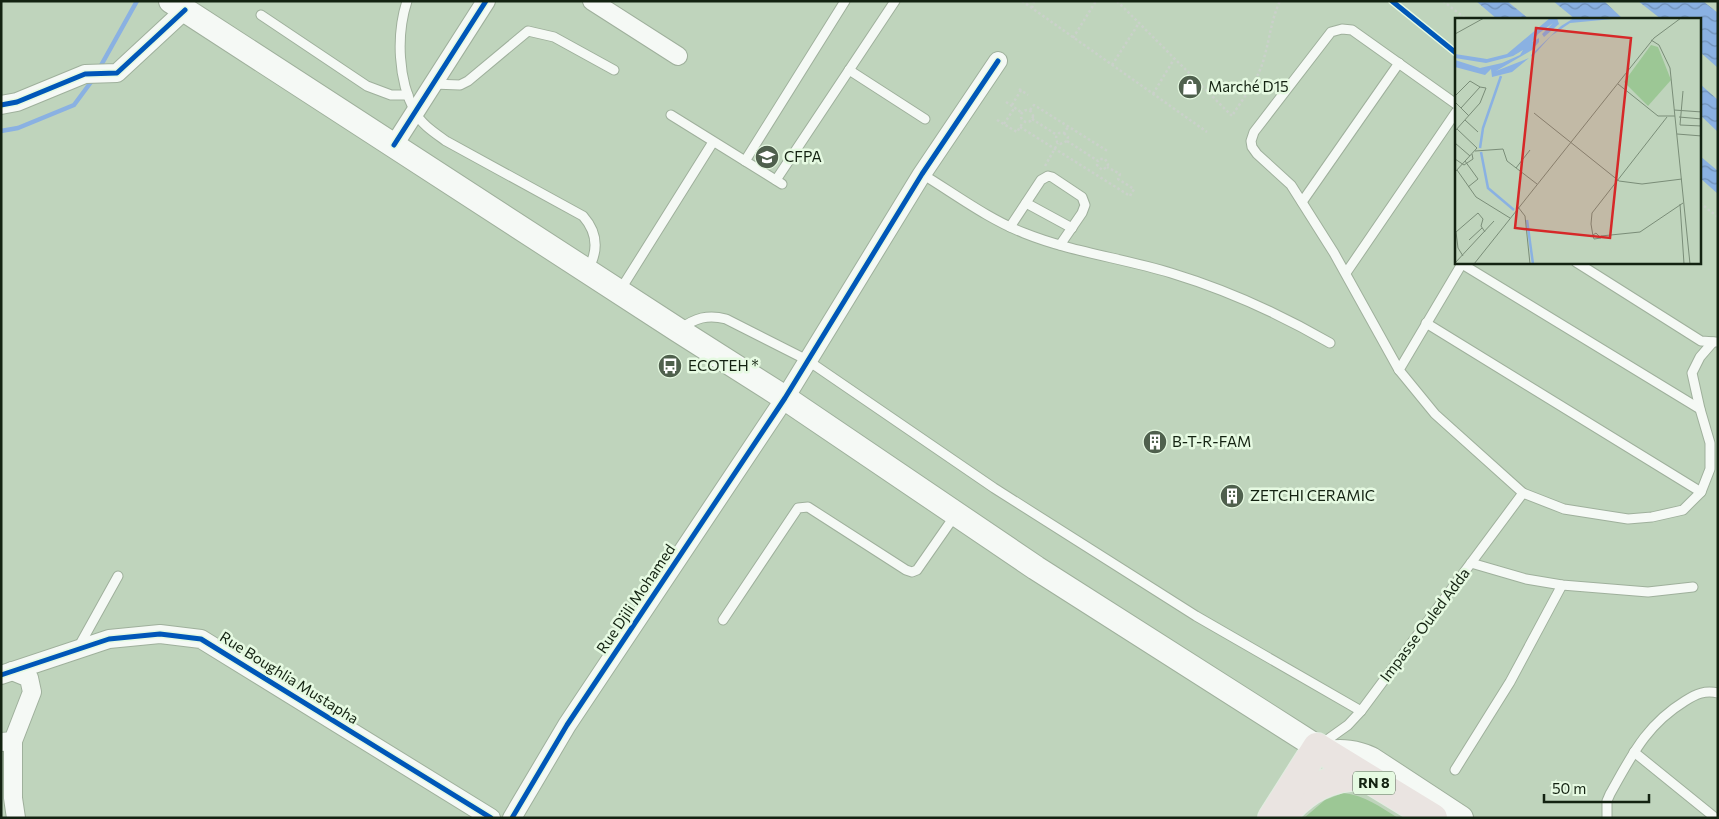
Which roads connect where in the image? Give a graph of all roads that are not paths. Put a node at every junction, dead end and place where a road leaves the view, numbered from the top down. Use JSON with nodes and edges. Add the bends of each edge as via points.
{"nodes":[{"id":1,"x":408,"y":1,"type":"edge"},
{"id":2,"x":486,"y":1,"type":"edge"},
{"id":3,"x":592,"y":1,"type":"edge"},
{"id":4,"x":844,"y":1,"type":"edge"},
{"id":5,"x":895,"y":1,"type":"edge"},
{"id":6,"x":178,"y":5,"type":"edge"},
{"id":7,"x":261,"y":15,"type":"dead end"},
{"id":8,"x":678,"y":56,"type":"dead end"},
{"id":9,"x":998,"y":61,"type":"dead end"},
{"id":10,"x":1399,"y":63,"type":"junction"},
{"id":11,"x":614,"y":70,"type":"dead end"},
{"id":12,"x":849,"y":70,"type":"junction"},
{"id":13,"x":433,"y":84,"type":"junction"},
{"id":14,"x":408,"y":95,"type":"junction"},
{"id":15,"x":1455,"y":103,"type":"edge"},
{"id":16,"x":1,"y":105,"type":"edge"},
{"id":17,"x":415,"y":113,"type":"junction"},
{"id":18,"x":1455,"y":113,"type":"edge"},
{"id":19,"x":671,"y":115,"type":"dead end"},
{"id":20,"x":925,"y":119,"type":"dead end"},
{"id":21,"x":713,"y":142,"type":"junction"},
{"id":22,"x":394,"y":145,"type":"junction"},
{"id":23,"x":745,"y":161,"type":"junction"},
{"id":24,"x":922,"y":174,"type":"junction"},
{"id":25,"x":1302,"y":202,"type":"junction"},
{"id":26,"x":1026,"y":203,"type":"junction"},
{"id":27,"x":1010,"y":227,"type":"junction"},
{"id":28,"x":1072,"y":228,"type":"junction"},
{"id":29,"x":1060,"y":245,"type":"junction"},
{"id":30,"x":1461,"y":264,"type":"edge"},
{"id":31,"x":1464,"y":264,"type":"edge"},
{"id":32,"x":1579,"y":264,"type":"edge"},
{"id":33,"x":586,"y":271,"type":"junction"},
{"id":34,"x":1346,"y":273,"type":"junction"},
{"id":35,"x":619,"y":292,"type":"junction"},
{"id":36,"x":1426,"y":323,"type":"junction"},
{"id":37,"x":678,"y":330,"type":"junction"},
{"id":38,"x":1715,"y":342,"type":"edge"},
{"id":39,"x":1330,"y":344,"type":"dead end"},
{"id":40,"x":807,"y":360,"type":"junction"},
{"id":41,"x":1399,"y":370,"type":"junction"},
{"id":42,"x":785,"y":398,"type":"junction"},
{"id":43,"x":1700,"y":409,"type":"junction"},
{"id":44,"x":1701,"y":492,"type":"junction"},
{"id":45,"x":1523,"y":493,"type":"junction"},
{"id":46,"x":956,"y":514,"type":"junction"},
{"id":47,"x":1471,"y":563,"type":"junction"},
{"id":48,"x":118,"y":576,"type":"dead end"},
{"id":49,"x":1562,"y":585,"type":"junction"},
{"id":50,"x":1693,"y":587,"type":"dead end"},
{"id":51,"x":723,"y":620,"type":"dead end"},
{"id":52,"x":77,"y":650,"type":"junction"},
{"id":53,"x":54,"y":658,"type":"junction"},
{"id":54,"x":7,"y":673,"type":"edge"},
{"id":55,"x":32,"y":692,"type":"junction"},
{"id":56,"x":1718,"y":693,"type":"edge"},
{"id":57,"x":1361,"y":712,"type":"junction"},
{"id":58,"x":5,"y":745,"type":"edge"},
{"id":59,"x":1322,"y":750,"type":"junction"},
{"id":60,"x":1634,"y":752,"type":"junction"},
{"id":61,"x":1455,"y":770,"type":"dead end"},
{"id":62,"x":1363,"y":776,"type":"junction"},
{"id":63,"x":1714,"y":814,"type":"edge"},
{"id":64,"x":16,"y":818,"type":"edge"},
{"id":65,"x":491,"y":818,"type":"edge"},
{"id":66,"x":512,"y":818,"type":"edge"},
{"id":67,"x":1272,"y":818,"type":"edge"},
{"id":68,"x":1281,"y":818,"type":"edge"},
{"id":69,"x":1433,"y":818,"type":"edge"},
{"id":70,"x":1461,"y":818,"type":"edge"},
{"id":71,"x":1607,"y":818,"type":"edge"}],
"edges":[{"from":1,"to":14,"type":"lane","via":[[400,36]]},
{"from":2,"to":13,"type":"street"},
{"from":3,"to":8,"type":"street"},
{"from":4,"to":23,"type":"lane"},
{"from":5,"to":12,"type":"lane"},
{"from":6,"to":16,"type":"street","via":[[117,74],[84,74],[17,102]]},
{"from":6,"to":22,"type":"main road"},
{"from":7,"to":14,"type":"lane","via":[[366,86],[391,95]]},
{"from":9,"to":24,"type":"street","name":"Rue Djili Mohamed"},
{"from":10,"to":15,"type":"lane"},
{"from":10,"to":25,"type":"lane"},
{"from":10,"to":25,"type":"lane","via":[[1352,30],[1332,32],[1254,132],[1252,147],[1291,185]]},
{"from":11,"to":13,"type":"lane","via":[[554,37],[528,31],[468,81],[460,85]]},
{"from":12,"to":20,"type":"lane"},
{"from":12,"to":23,"type":"lane","via":[[779,182]]},
{"from":13,"to":17,"type":"street"},
{"from":14,"to":17,"type":"lane"},
{"from":17,"to":22,"type":"street"},
{"from":17,"to":33,"type":"lane","via":[[446,141],[582,216],[594,233],[596,243],[594,258]]},
{"from":18,"to":34,"type":"lane"},
{"from":19,"to":21,"type":"lane"},
{"from":21,"to":23,"type":"lane"},
{"from":21,"to":35,"type":"lane"},
{"from":22,"to":33,"type":"main road"},
{"from":24,"to":27,"type":"lane"},
{"from":24,"to":40,"type":"street","name":"Rue Djili Mohamed"},
{"from":25,"to":34,"type":"lane"},
{"from":26,"to":27,"type":"lane"},
{"from":26,"to":28,"type":"lane"},
{"from":26,"to":28,"type":"lane","via":[[1044,177],[1055,179],[1084,200],[1084,209]]},
{"from":27,"to":29,"type":"lane"},
{"from":28,"to":29,"type":"lane"},
{"from":29,"to":39,"type":"lane","via":[[1170,273],[1220,290],[1292,321]]},
{"from":30,"to":36,"type":"lane"},
{"from":31,"to":43,"type":"lane"},
{"from":32,"to":38,"type":"lane","via":[[1702,341]]},
{"from":33,"to":35,"type":"main road"},
{"from":34,"to":41,"type":"lane"},
{"from":35,"to":37,"type":"main road"},
{"from":36,"to":41,"type":"lane"},
{"from":36,"to":44,"type":"lane"},
{"from":37,"to":40,"type":"lane","via":[[694,320],[718,317]]},
{"from":37,"to":42,"type":"main road"},
{"from":38,"to":43,"type":"lane","via":[[1700,356],[1692,373]]},
{"from":40,"to":42,"type":"street","name":"Rue Djili Mohamed"},
{"from":40,"to":57,"type":"lane","via":[[1002,494],[1196,616]]},
{"from":41,"to":45,"type":"lane","via":[[1435,414]]},
{"from":42,"to":46,"type":"main road"},
{"from":42,"to":66,"type":"street","name":"Rue Djili Mohamed","via":[[567,725]]},
{"from":43,"to":44,"type":"lane","via":[[1710,443],[1710,468]]},
{"from":44,"to":45,"type":"lane","via":[[1683,510],[1628,519],[1564,509]]},
{"from":45,"to":47,"type":"lane","name":"Impasse Ouled Adda"},
{"from":46,"to":51,"type":"lane","via":[[917,570],[912,572],[808,507],[798,508]]},
{"from":46,"to":59,"type":"main road"},
{"from":47,"to":49,"type":"lane","via":[[1526,579]]},
{"from":47,"to":57,"type":"lane","name":"Impasse Ouled Adda"},
{"from":48,"to":52,"type":"lane"},
{"from":49,"to":50,"type":"lane","via":[[1648,592]]},
{"from":49,"to":61,"type":"lane","via":[[1510,682]]},
{"from":52,"to":53,"type":"street","name":"Rue Boughlia Mustapha"},
{"from":52,"to":65,"type":"street","name":"Rue Boughlia Mustapha","via":[[109,639],[160,634],[201,639]]},
{"from":53,"to":54,"type":"street","name":"Rue Boughlia Mustapha"},
{"from":53,"to":55,"type":"street"},
{"from":54,"to":55,"type":"street","via":[[29,678]]},
{"from":55,"to":58,"type":"street"},
{"from":56,"to":60,"type":"lane","via":[[1700,692],[1671,709],[1650,729]]},
{"from":57,"to":59,"type":"lane","name":"Impasse Ouled Adda"},
{"from":58,"to":64,"type":"street","via":[[13,768],[12,798]]},
{"from":59,"to":62,"type":"main road","number":"RN 8"},
{"from":59,"to":67,"type":"main road"},
{"from":59,"to":70,"type":"main road","via":[[1350,752],[1371,759]]},
{"from":60,"to":63,"type":"lane"},
{"from":60,"to":71,"type":"lane","via":[[1607,801]]},
{"from":62,"to":68,"type":"main road","via":[[1340,778],[1308,791]]},
{"from":62,"to":69,"type":"main road","number":"RN 8"}]}
